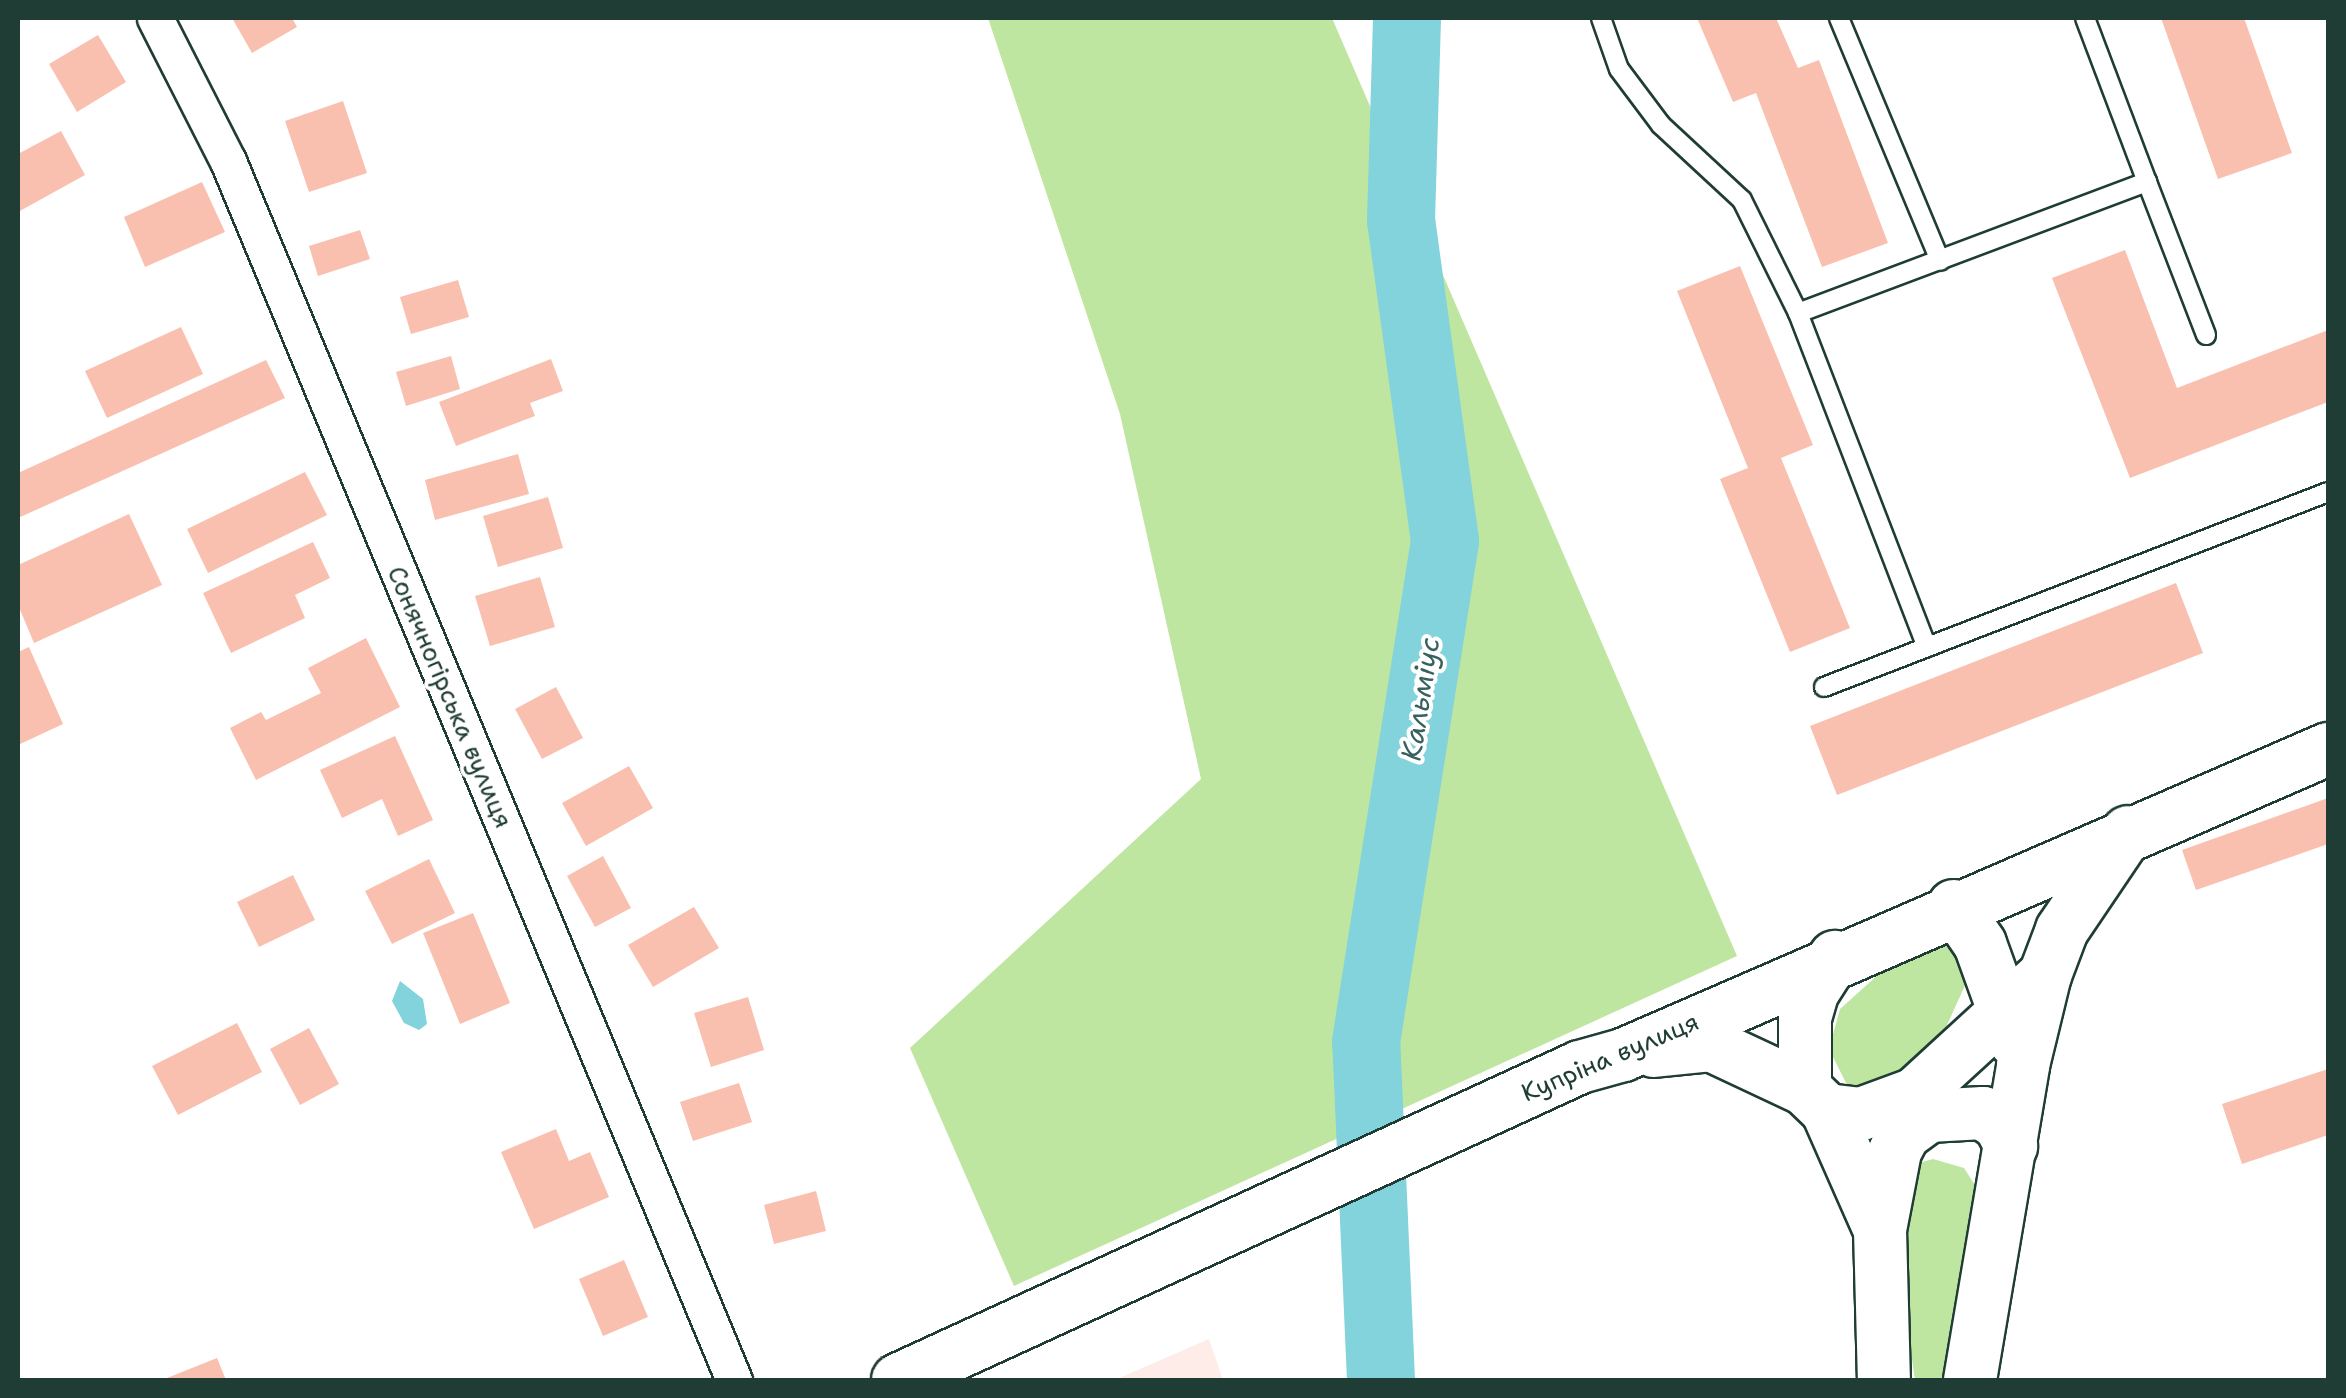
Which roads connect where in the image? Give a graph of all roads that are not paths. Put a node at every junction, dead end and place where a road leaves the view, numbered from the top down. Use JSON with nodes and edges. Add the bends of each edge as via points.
{"nodes":[{"id":1,"x":156,"y":18,"type":"edge"},
{"id":2,"x":1601,"y":18,"type":"edge"},
{"id":3,"x":1839,"y":18,"type":"edge"},
{"id":4,"x":2085,"y":18,"type":"edge"},
{"id":5,"x":2147,"y":182,"type":"junction"},
{"id":6,"x":1940,"y":261,"type":"junction"},
{"id":7,"x":1798,"y":313,"type":"junction"},
{"id":8,"x":2206,"y":335,"type":"dead end"},
{"id":9,"x":2328,"y":492,"type":"edge"},
{"id":10,"x":1928,"y":647,"type":"junction"},
{"id":11,"x":1824,"y":687,"type":"dead end"},
{"id":12,"x":2328,"y":748,"type":"edge"},
{"id":13,"x":2129,"y":831,"type":"junction"},
{"id":14,"x":1954,"y":906,"type":"junction"},
{"id":15,"x":1835,"y":958,"type":"junction"},
{"id":16,"x":2044,"y":976,"type":"junction"},
{"id":17,"x":2004,"y":1008,"type":"junction"},
{"id":18,"x":1602,"y":1061,"type":"junction"},
{"id":19,"x":2023,"y":1065,"type":"junction"},
{"id":20,"x":1816,"y":1100,"type":"junction"},
{"id":21,"x":2010,"y":1146,"type":"junction"},
{"id":22,"x":1880,"y":1230,"type":"junction"},
{"id":23,"x":734,"y":1380,"type":"edge"},
{"id":24,"x":898,"y":1380,"type":"edge"},
{"id":25,"x":1884,"y":1380,"type":"edge"},
{"id":26,"x":1970,"y":1380,"type":"edge"}],
"edges":[{"from":1,"to":23,"type":"street","name":"Сонячногірська вулиця","via":[[228,161]]},
{"from":2,"to":7,"type":"lane","via":[[1620,69],[1661,125],[1742,200]]},
{"from":3,"to":6,"type":"lane"},
{"from":4,"to":5,"type":"lane"},
{"from":5,"to":6,"type":"lane"},
{"from":5,"to":8,"type":"lane"},
{"from":6,"to":7,"type":"lane"},
{"from":7,"to":10,"type":"lane"},
{"from":9,"to":10,"type":"lane"},
{"from":10,"to":11,"type":"lane"},
{"from":12,"to":13,"type":"street","name":"Купріна вулиця"},
{"from":13,"to":14,"type":"street","name":"Купріна вулиця"},
{"from":13,"to":16,"type":"street","via":[[2062,930]]},
{"from":14,"to":15,"type":"street","name":"Купріна вулиця"},
{"from":14,"to":17,"type":"street","via":[[1980,944]]},
{"from":15,"to":18,"type":"street","name":"Купріна вулиця"},
{"from":15,"to":20,"type":"street","via":[[1812,992],[1805,1018]]},
{"from":16,"to":17,"type":"street"},
{"from":16,"to":19,"type":"street"},
{"from":17,"to":19,"type":"street"},
{"from":17,"to":20,"type":"street","via":[[1960,1058],[1915,1094],[1861,1114]]},
{"from":18,"to":20,"type":"street","via":[[1711,1045]]},
{"from":18,"to":24,"type":"street","name":"Купріна вулиця"},
{"from":19,"to":21,"type":"street"},
{"from":20,"to":22,"type":"street"},
{"from":21,"to":22,"type":"street","via":[[2000,1125],[1983,1113],[1929,1116],[1904,1134],[1895,1151]]},
{"from":21,"to":26,"type":"street"},
{"from":22,"to":25,"type":"street"}]}
